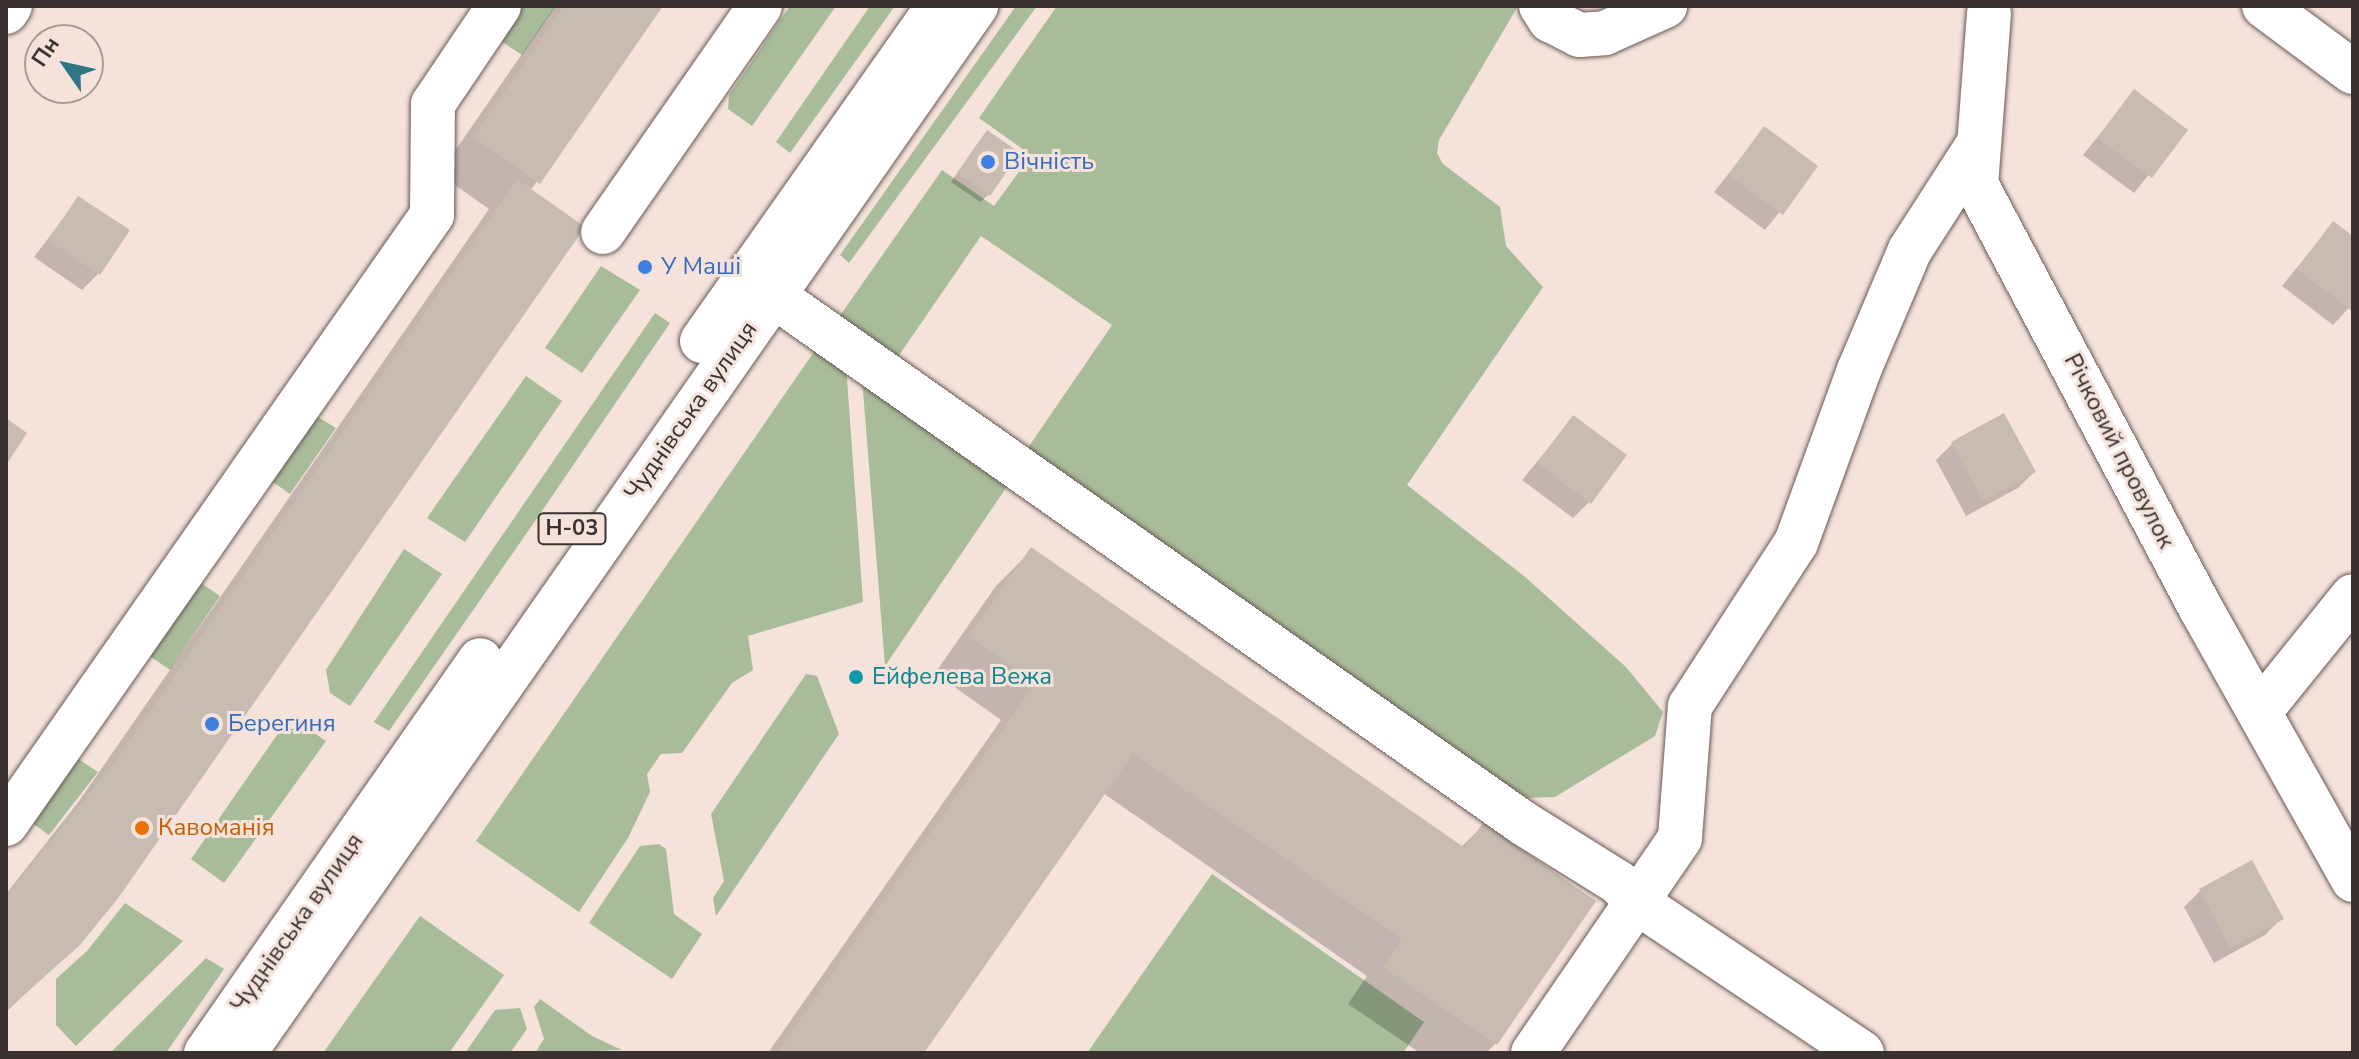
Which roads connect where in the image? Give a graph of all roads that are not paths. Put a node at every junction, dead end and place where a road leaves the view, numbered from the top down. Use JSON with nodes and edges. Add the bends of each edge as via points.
{"nodes":[{"id":1,"x":10,"y":6,"type":"edge"},
{"id":2,"x":499,"y":6,"type":"edge"},
{"id":3,"x":760,"y":6,"type":"edge"},
{"id":4,"x":938,"y":6,"type":"edge"},
{"id":5,"x":976,"y":6,"type":"edge"},
{"id":6,"x":1541,"y":6,"type":"edge"},
{"id":7,"x":1665,"y":6,"type":"edge"},
{"id":8,"x":2264,"y":6,"type":"edge"},
{"id":9,"x":1989,"y":8,"type":"edge"},
{"id":10,"x":6,"y":12,"type":"edge"},
{"id":11,"x":2353,"y":72,"type":"edge"},
{"id":12,"x":1979,"y":143,"type":"junction"},
{"id":13,"x":603,"y":232,"type":"dead end"},
{"id":14,"x":760,"y":286,"type":"junction"},
{"id":15,"x":2353,"y":596,"type":"edge"},
{"id":16,"x":2261,"y":710,"type":"junction"},
{"id":17,"x":6,"y":824,"type":"edge"},
{"id":18,"x":2353,"y":880,"type":"edge"},
{"id":19,"x":1635,"y":901,"type":"junction"},
{"id":20,"x":206,"y":1053,"type":"edge"},
{"id":21,"x":244,"y":1053,"type":"edge"},
{"id":22,"x":1533,"y":1053,"type":"edge"},
{"id":23,"x":1862,"y":1053,"type":"edge"}],
"edges":[{"from":1,"to":10,"type":"main road"},
{"from":2,"to":17,"type":"main road","via":[[433,104],[432,215]]},
{"from":3,"to":13,"type":"main road"},
{"from":4,"to":14,"type":"main road","name":"Чуднівська вулиця","number":"Н-03"},
{"from":5,"to":14,"type":"main road","name":"Чуднівська вулиця","number":"Н-03"},
{"from":6,"to":7,"type":"main road","via":[[1550,20],[1579,35],[1605,33]]},
{"from":8,"to":11,"type":"main road"},
{"from":9,"to":12,"type":"main road","name":"Річковий провулок"},
{"from":12,"to":16,"type":"main road","name":"Річковий провулок","via":[[1976,184],[2200,607]]},
{"from":12,"to":19,"type":"main road","via":[[1910,250],[1859,370],[1796,543],[1690,706],[1680,838]]},
{"from":14,"to":19,"type":"main road","via":[[906,374],[1523,823],[1619,883]]},
{"from":14,"to":20,"type":"main road","name":"Чуднівська вулиця","number":"Н-03"},
{"from":14,"to":21,"type":"main road","name":"Чуднівська вулиця","number":"Н-03"},
{"from":15,"to":16,"type":"main road"},
{"from":16,"to":18,"type":"main road","name":"Річковий провулок"},
{"from":19,"to":22,"type":"main road"},
{"from":19,"to":23,"type":"main road"}]}
